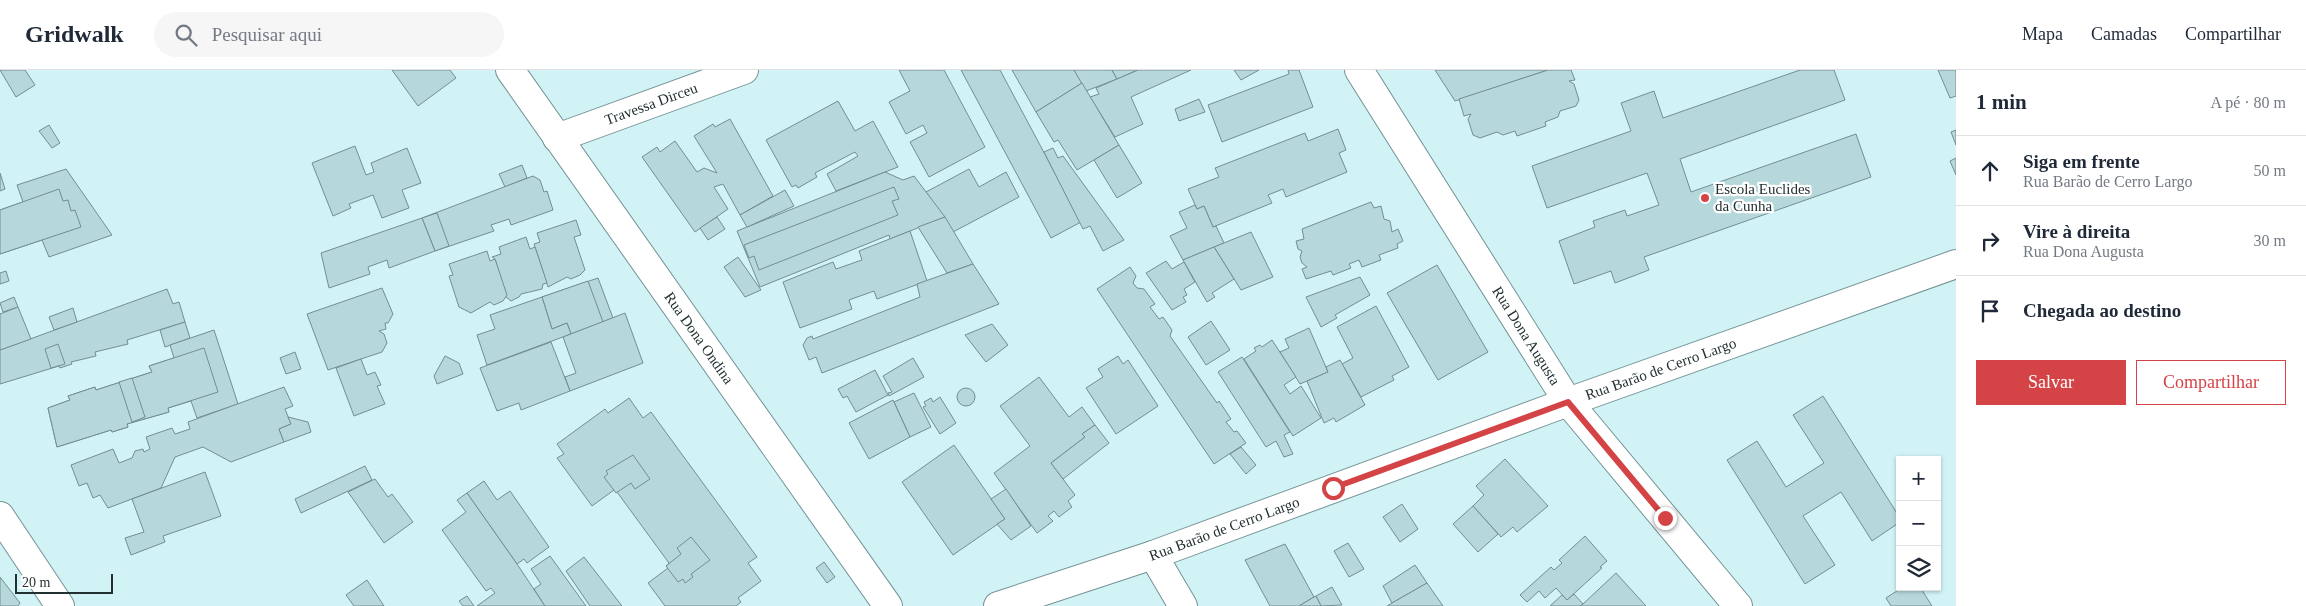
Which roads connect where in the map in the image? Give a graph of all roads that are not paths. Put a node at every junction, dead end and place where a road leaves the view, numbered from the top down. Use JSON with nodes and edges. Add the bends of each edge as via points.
{"nodes":[{"id":1,"x":510,"y":70,"type":"edge"},
{"id":2,"x":744,"y":70,"type":"edge"},
{"id":3,"x":1359,"y":70,"type":"edge"},
{"id":4,"x":557,"y":138,"type":"junction"},
{"id":5,"x":1956,"y":264,"type":"edge"},
{"id":6,"x":1568,"y":402,"type":"junction"},
{"id":7,"x":0,"y":516,"type":"edge"},
{"id":8,"x":1153,"y":555,"type":"junction"},
{"id":9,"x":60,"y":606,"type":"edge"},
{"id":10,"x":888,"y":606,"type":"edge"},
{"id":11,"x":998,"y":606,"type":"edge"},
{"id":12,"x":1183,"y":606,"type":"edge"},
{"id":13,"x":1738,"y":606,"type":"edge"}],
"edges":[{"from":1,"to":4,"type":"street","name":"Rua Dona Ondina"},
{"from":2,"to":4,"type":"street","name":"Travessa Dirceu"},
{"from":3,"to":6,"type":"street","name":"Rua Dona Augusta"},
{"from":4,"to":10,"type":"street","name":"Rua Dona Ondina"},
{"from":5,"to":6,"type":"street","name":"Rua Barão de Cerro Largo"},
{"from":6,"to":8,"type":"street","name":"Rua Barão de Cerro Largo"},
{"from":6,"to":13,"type":"street","name":"Rua Dona Augusta"},
{"from":7,"to":9,"type":"street"},
{"from":8,"to":11,"type":"street","name":"Rua Barão de Cerro Largo"},
{"from":8,"to":12,"type":"street"}]}
